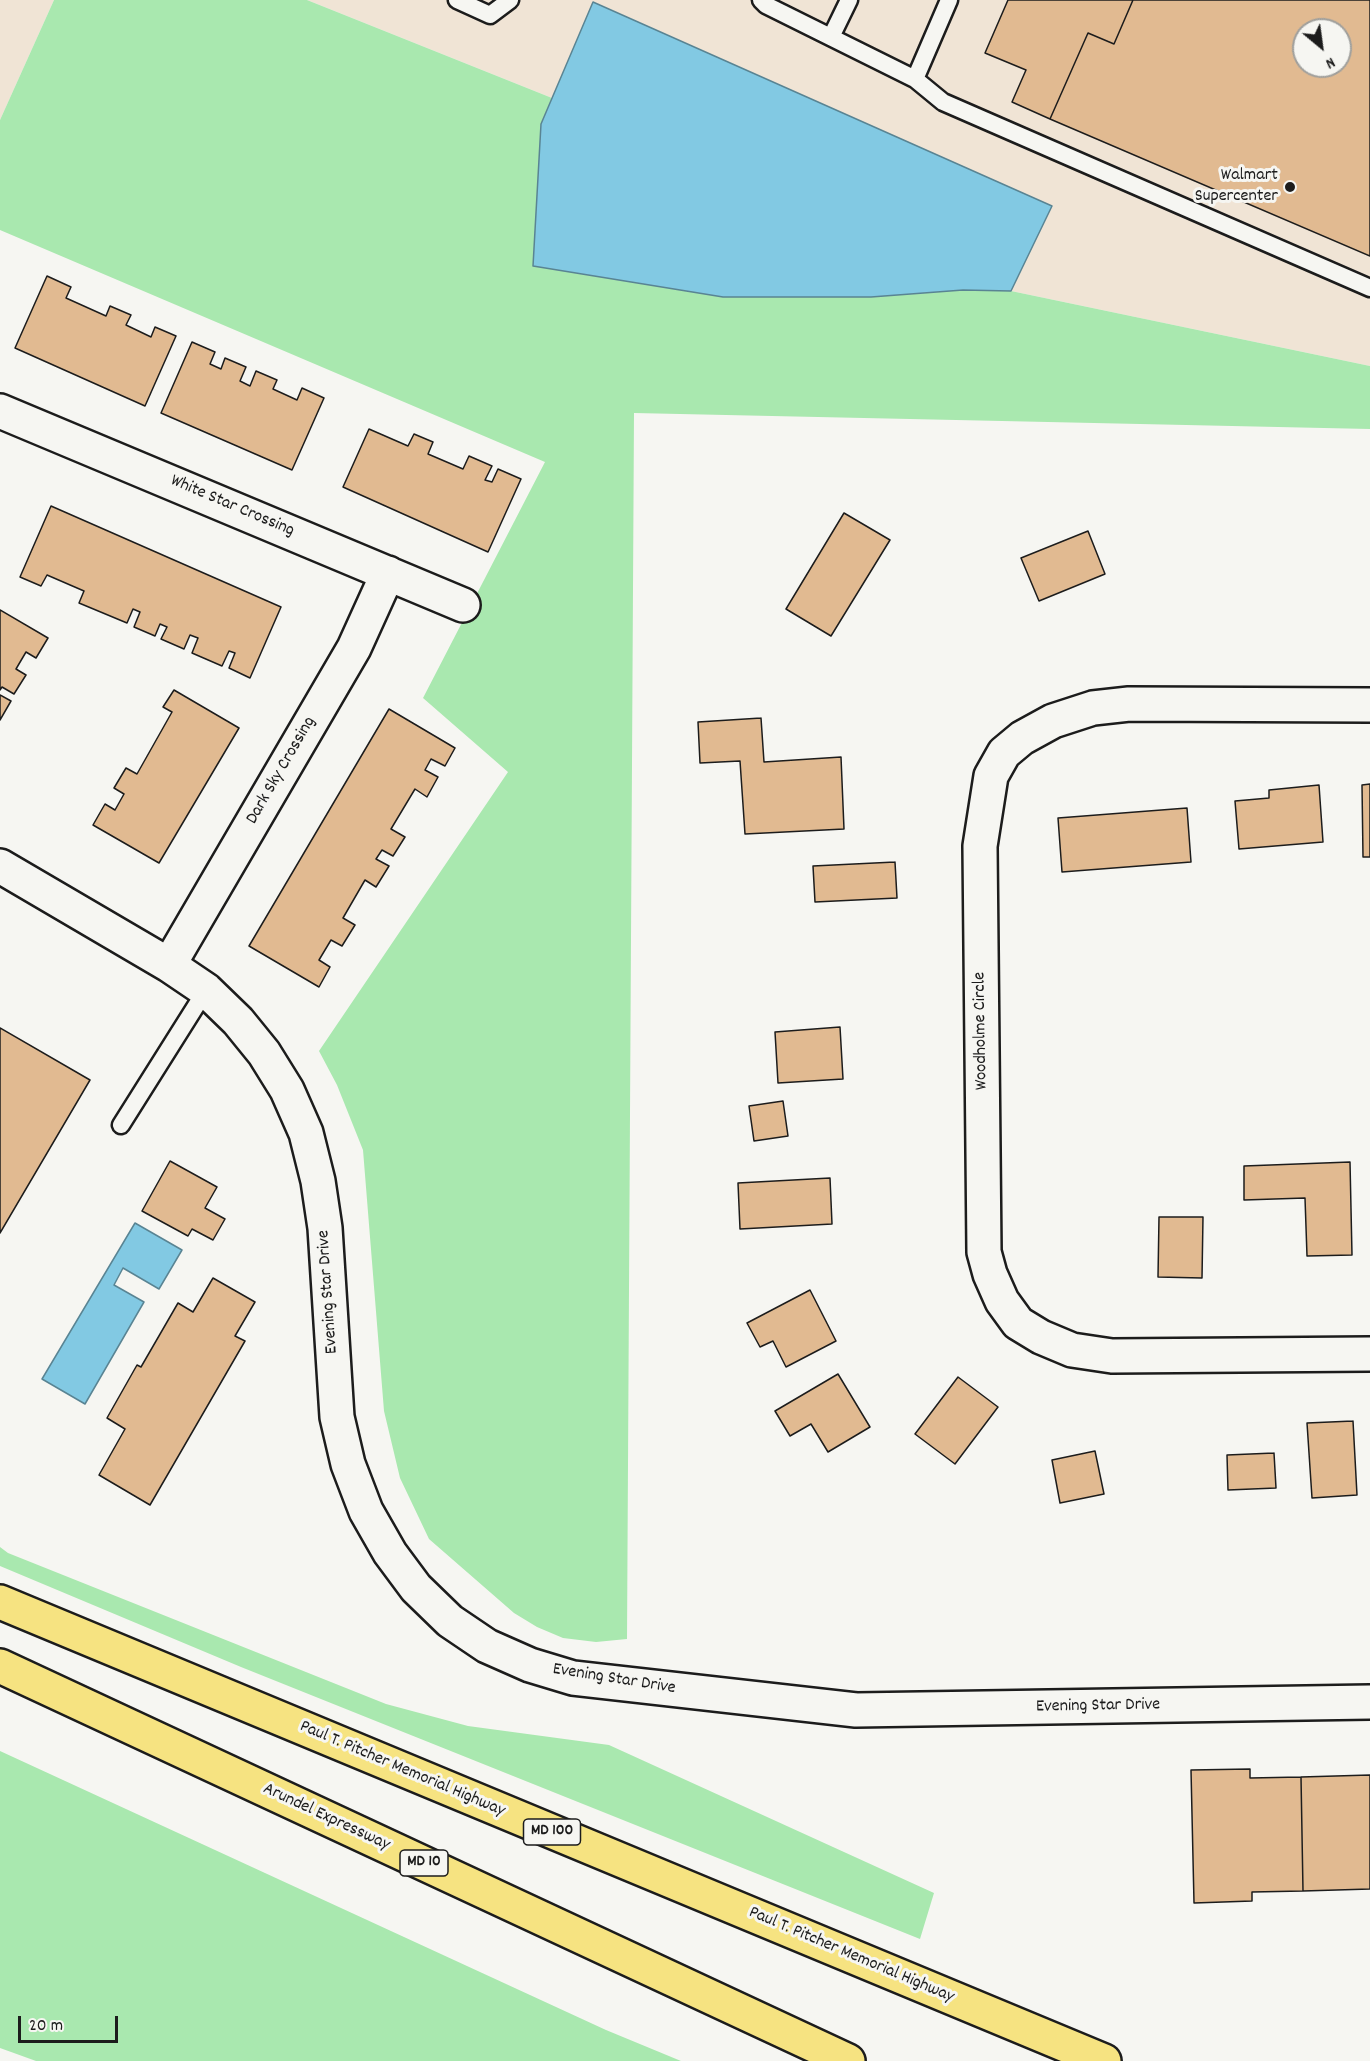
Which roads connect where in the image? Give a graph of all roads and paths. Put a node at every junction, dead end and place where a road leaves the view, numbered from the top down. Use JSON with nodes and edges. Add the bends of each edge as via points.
{"nodes":[{"id":1,"x":457,"y":0,"type":"edge"},
{"id":2,"x":510,"y":0,"type":"edge"},
{"id":3,"x":761,"y":0,"type":"edge"},
{"id":4,"x":849,"y":0,"type":"edge"},
{"id":5,"x":949,"y":0,"type":"edge"},
{"id":6,"x":831,"y":38,"type":"junction"},
{"id":7,"x":915,"y":79,"type":"junction"},
{"id":8,"x":1370,"y":288,"type":"edge"},
{"id":9,"x":0,"y":411,"type":"edge"},
{"id":10,"x":388,"y":573,"type":"junction"},
{"id":11,"x":463,"y":605,"type":"dead end"},
{"id":12,"x":1370,"y":705,"type":"edge"},
{"id":13,"x":0,"y":866,"type":"edge"},
{"id":14,"x":170,"y":965,"type":"junction"},
{"id":15,"x":206,"y":990,"type":"junction"},
{"id":16,"x":121,"y":1125,"type":"dead end"},
{"id":17,"x":1370,"y":1354,"type":"edge"},
{"id":18,"x":0,"y":1602,"type":"edge"},
{"id":19,"x":0,"y":1666,"type":"edge"},
{"id":20,"x":1370,"y":1702,"type":"edge"},
{"id":21,"x":848,"y":2061,"type":"edge"},
{"id":22,"x":1104,"y":2061,"type":"edge"}],
"edges":[{"from":1,"to":2,"type":"lane","via":[[490,15]]},
{"from":3,"to":6,"type":"lane"},
{"from":4,"to":6,"type":"lane"},
{"from":5,"to":7,"type":"lane"},
{"from":6,"to":7,"type":"lane"},
{"from":7,"to":8,"type":"lane","via":[[943,102]]},
{"from":9,"to":10,"type":"street","name":"White Star Crossing"},
{"from":10,"to":11,"type":"street","name":"White Star Crossing"},
{"from":10,"to":14,"type":"street","name":"Dark Sky Crossing","via":[[354,648]]},
{"from":12,"to":17,"type":"street","name":"Woodholme Circle","via":[[1129,704],[1093,708],[1053,721],[1004,753],[991,776],[980,846],[984,1251],[1002,1301],[1018,1323],[1041,1338],[1072,1350],[1112,1356]]},
{"from":13,"to":14,"type":"street","name":"Evening Star Drive"},
{"from":14,"to":15,"type":"street","name":"Evening Star Drive"},
{"from":15,"to":16,"type":"lane"},
{"from":15,"to":20,"type":"street","name":"Evening Star Drive","via":[[264,1053],[287,1090],[306,1133],[325,1228],[337,1417],[348,1464],[366,1511],[390,1554],[416,1588],[450,1621],[487,1646],[573,1678],[856,1710]]},
{"from":18,"to":22,"type":"highway","name":"Paul T. Pitcher Memorial Highway","number":"MD 100"},
{"from":19,"to":21,"type":"highway","name":"Arundel Expressway","number":"MD 10"}]}
